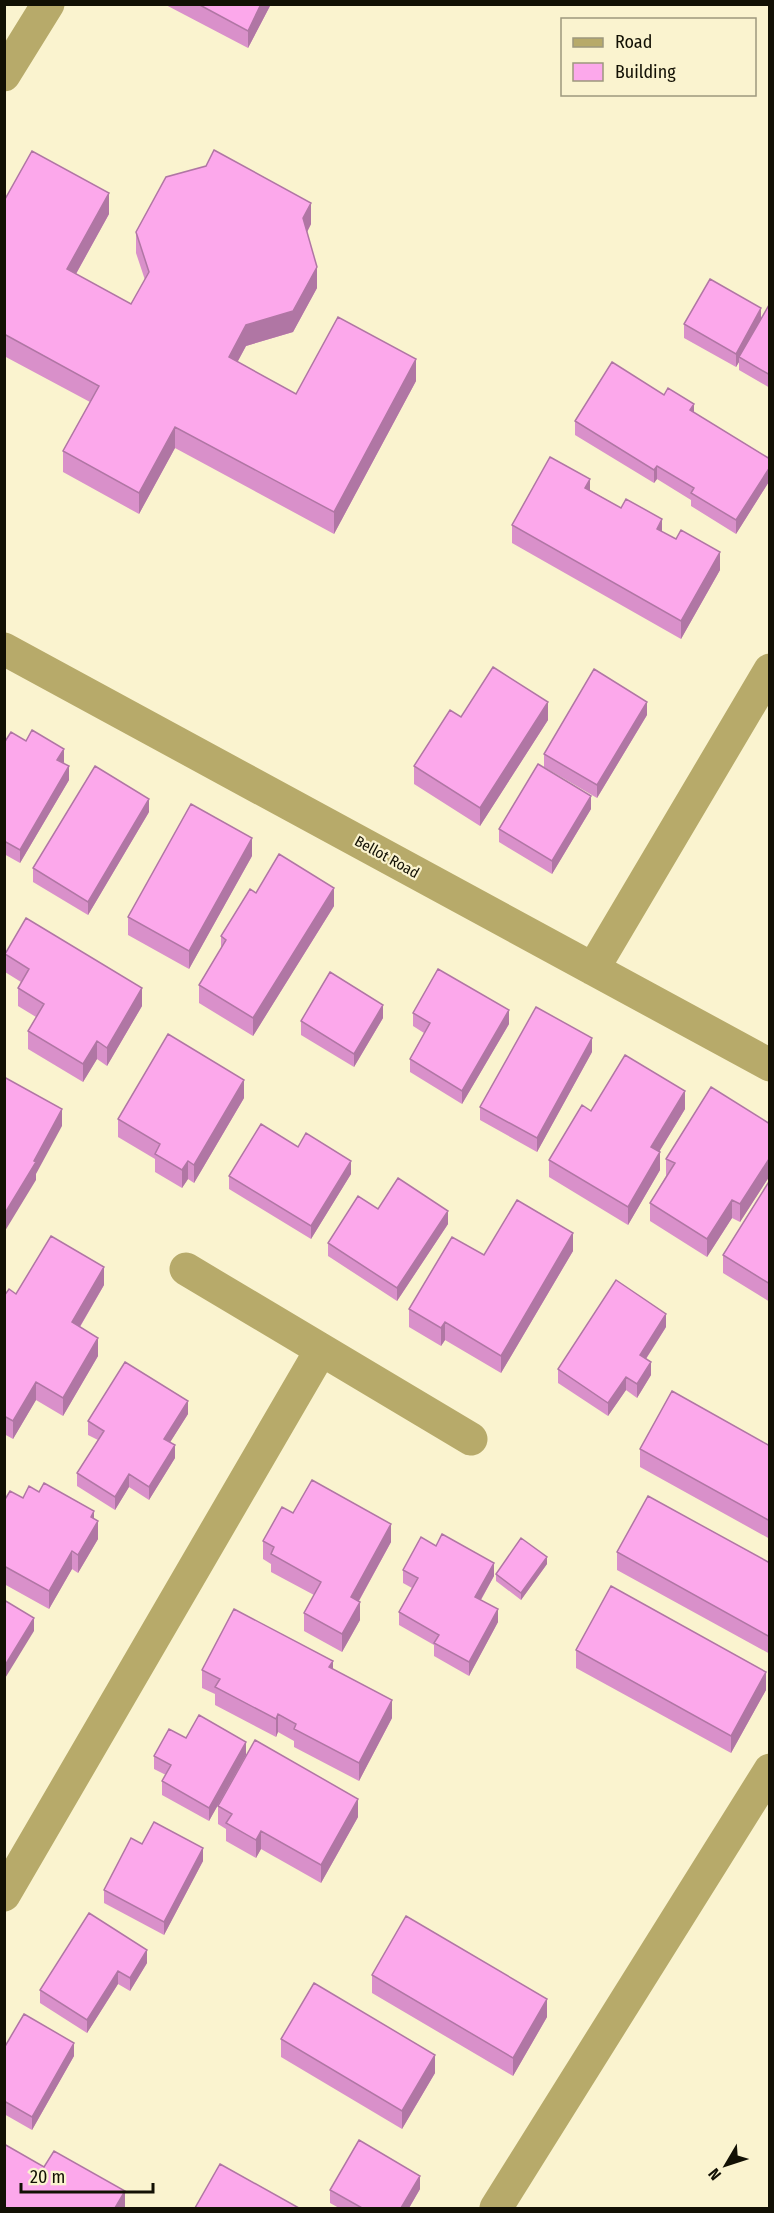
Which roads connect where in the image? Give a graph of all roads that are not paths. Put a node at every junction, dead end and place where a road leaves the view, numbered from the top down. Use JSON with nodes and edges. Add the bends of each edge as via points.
{"nodes":[{"id":1,"x":48,"y":4,"type":"edge"},
{"id":2,"x":4,"y":75,"type":"edge"},
{"id":3,"x":4,"y":649,"type":"edge"},
{"id":4,"x":770,"y":670,"type":"edge"},
{"id":5,"x":593,"y":969,"type":"junction"},
{"id":6,"x":770,"y":1065,"type":"edge"},
{"id":7,"x":186,"y":1269,"type":"dead end"},
{"id":8,"x":321,"y":1350,"type":"junction"},
{"id":9,"x":471,"y":1439,"type":"dead end"},
{"id":10,"x":770,"y":1770,"type":"edge"},
{"id":11,"x":4,"y":1895,"type":"edge"},
{"id":12,"x":496,"y":2208,"type":"edge"}],
"edges":[{"from":1,"to":2,"type":"street"},
{"from":3,"to":5,"type":"street","name":"Bellot Road"},
{"from":4,"to":5,"type":"street"},
{"from":5,"to":6,"type":"street","name":"Bellot Road"},
{"from":7,"to":8,"type":"street"},
{"from":8,"to":9,"type":"street"},
{"from":8,"to":11,"type":"street"},
{"from":10,"to":12,"type":"street"}]}
